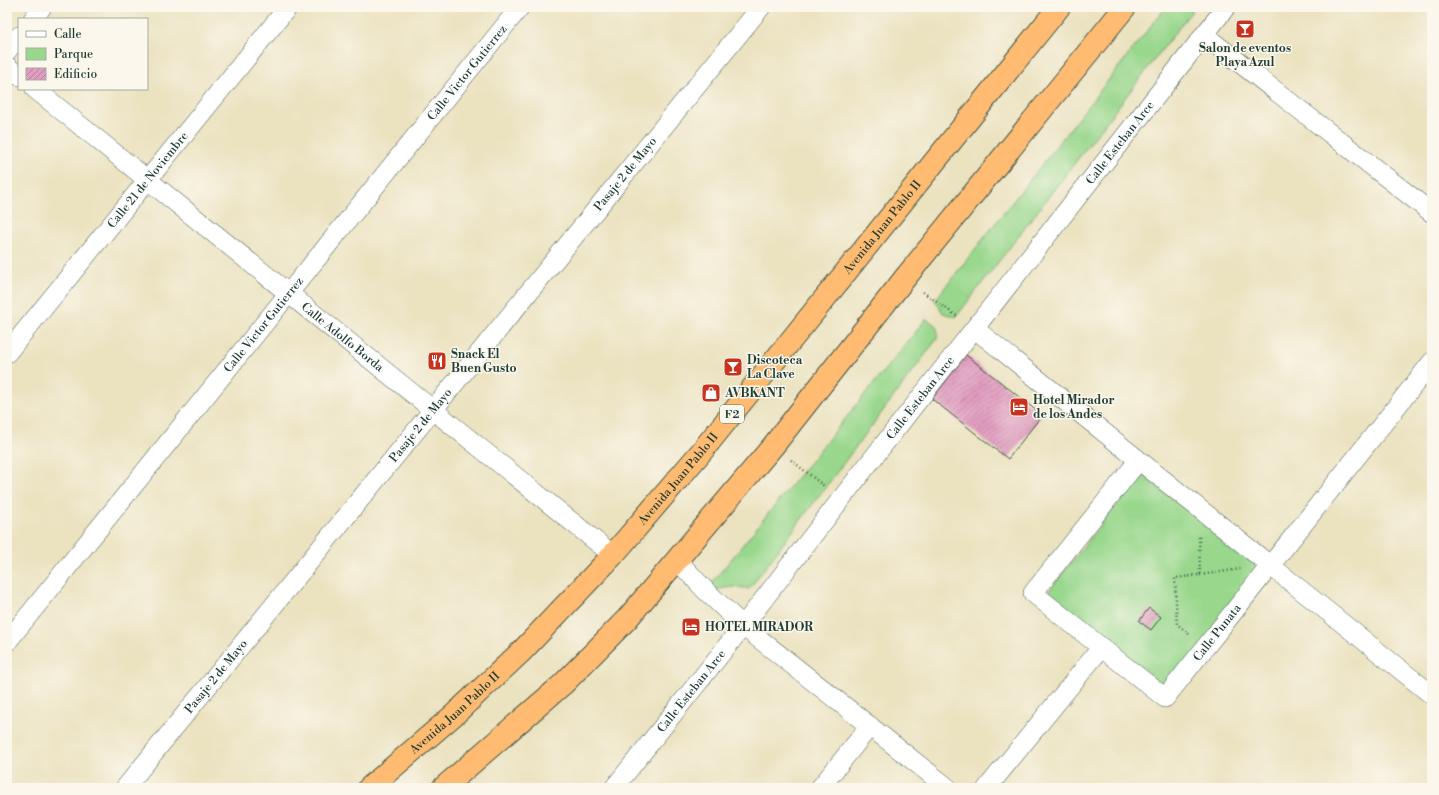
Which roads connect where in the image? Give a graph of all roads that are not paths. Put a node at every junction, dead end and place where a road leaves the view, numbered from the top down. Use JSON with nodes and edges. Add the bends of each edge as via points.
{"nodes":[{"id":1,"x":42,"y":7,"type":"edge"},
{"id":2,"x":288,"y":7,"type":"edge"},
{"id":3,"x":520,"y":7,"type":"edge"},
{"id":4,"x":761,"y":7,"type":"edge"},
{"id":5,"x":1059,"y":7,"type":"edge"},
{"id":6,"x":1125,"y":7,"type":"edge"},
{"id":7,"x":1226,"y":7,"type":"edge"},
{"id":8,"x":34,"y":18,"type":"edge"},
{"id":9,"x":1204,"y":36,"type":"junction"},
{"id":10,"x":18,"y":37,"type":"edge"},
{"id":11,"x":7,"y":51,"type":"edge"},
{"id":12,"x":7,"y":66,"type":"edge"},
{"id":13,"x":18,"y":75,"type":"edge"},
{"id":14,"x":36,"y":90,"type":"edge"},
{"id":15,"x":148,"y":180,"type":"junction"},
{"id":16,"x":1432,"y":212,"type":"edge"},
{"id":17,"x":289,"y":294,"type":"junction"},
{"id":18,"x":975,"y":329,"type":"junction"},
{"id":19,"x":7,"y":353,"type":"edge"},
{"id":20,"x":1432,"y":362,"type":"edge"},
{"id":21,"x":432,"y":410,"type":"junction"},
{"id":22,"x":1138,"y":461,"type":"junction"},
{"id":23,"x":613,"y":555,"type":"junction"},
{"id":24,"x":677,"y":560,"type":"junction"},
{"id":25,"x":1270,"y":565,"type":"junction"},
{"id":26,"x":743,"y":626,"type":"junction"},
{"id":27,"x":7,"y":642,"type":"edge"},
{"id":28,"x":1100,"y":648,"type":"junction"},
{"id":29,"x":1432,"y":695,"type":"edge"},
{"id":30,"x":870,"y":726,"type":"junction"},
{"id":31,"x":125,"y":788,"type":"edge"},
{"id":32,"x":369,"y":788,"type":"edge"},
{"id":33,"x":442,"y":788,"type":"edge"},
{"id":34,"x":614,"y":788,"type":"edge"},
{"id":35,"x":820,"y":788,"type":"edge"},
{"id":36,"x":948,"y":788,"type":"edge"},
{"id":37,"x":987,"y":788,"type":"edge"}],
"edges":[{"from":1,"to":8,"type":"street"},
{"from":2,"to":15,"type":"street","name":"Calle 21 de Noviembre"},
{"from":3,"to":17,"type":"street","name":"Calle Victor Gutierrez"},
{"from":4,"to":21,"type":"street","name":"Pasaje 2 de Mayo"},
{"from":5,"to":23,"type":"highway","name":"Avenida Juan Pablo II","number":"F2","via":[[702,451]]},
{"from":6,"to":24,"type":"highway","via":[[905,278],[773,446]]},
{"from":7,"to":9,"type":"street","name":"Calle Esteban Arce"},
{"from":9,"to":16,"type":"street"},
{"from":9,"to":18,"type":"street","name":"Calle Esteban Arce"},
{"from":10,"to":11,"type":"street"},
{"from":12,"to":13,"type":"street"},
{"from":14,"to":15,"type":"street","name":"Calle Adolfo Borda"},
{"from":15,"to":17,"type":"street","name":"Calle Adolfo Borda"},
{"from":15,"to":19,"type":"street","name":"Calle 21 de Noviembre"},
{"from":17,"to":21,"type":"street","name":"Calle Adolfo Borda"},
{"from":17,"to":27,"type":"street","name":"Calle Victor Gutierrez"},
{"from":18,"to":22,"type":"street"},
{"from":18,"to":26,"type":"street","name":"Calle Esteban Arce"},
{"from":20,"to":25,"type":"street","name":"Calle Punata"},
{"from":21,"to":23,"type":"street","name":"Calle Adolfo Borda"},
{"from":21,"to":31,"type":"street","name":"Pasaje 2 de Mayo"},
{"from":22,"to":25,"type":"street"},
{"from":22,"to":28,"type":"street","via":[[1033,593]]},
{"from":23,"to":32,"type":"highway","name":"Avenida Juan Pablo II","number":"F2","via":[[516,656],[455,714]]},
{"from":24,"to":26,"type":"street"},
{"from":24,"to":33,"type":"highway","via":[[627,619],[563,684]]},
{"from":25,"to":28,"type":"street","name":"Calle Punata","via":[[1164,698]]},
{"from":25,"to":29,"type":"street"},
{"from":26,"to":30,"type":"street"},
{"from":26,"to":34,"type":"street","name":"Calle Esteban Arce"},
{"from":28,"to":37,"type":"street"},
{"from":30,"to":35,"type":"street"},
{"from":30,"to":36,"type":"street"}]}
